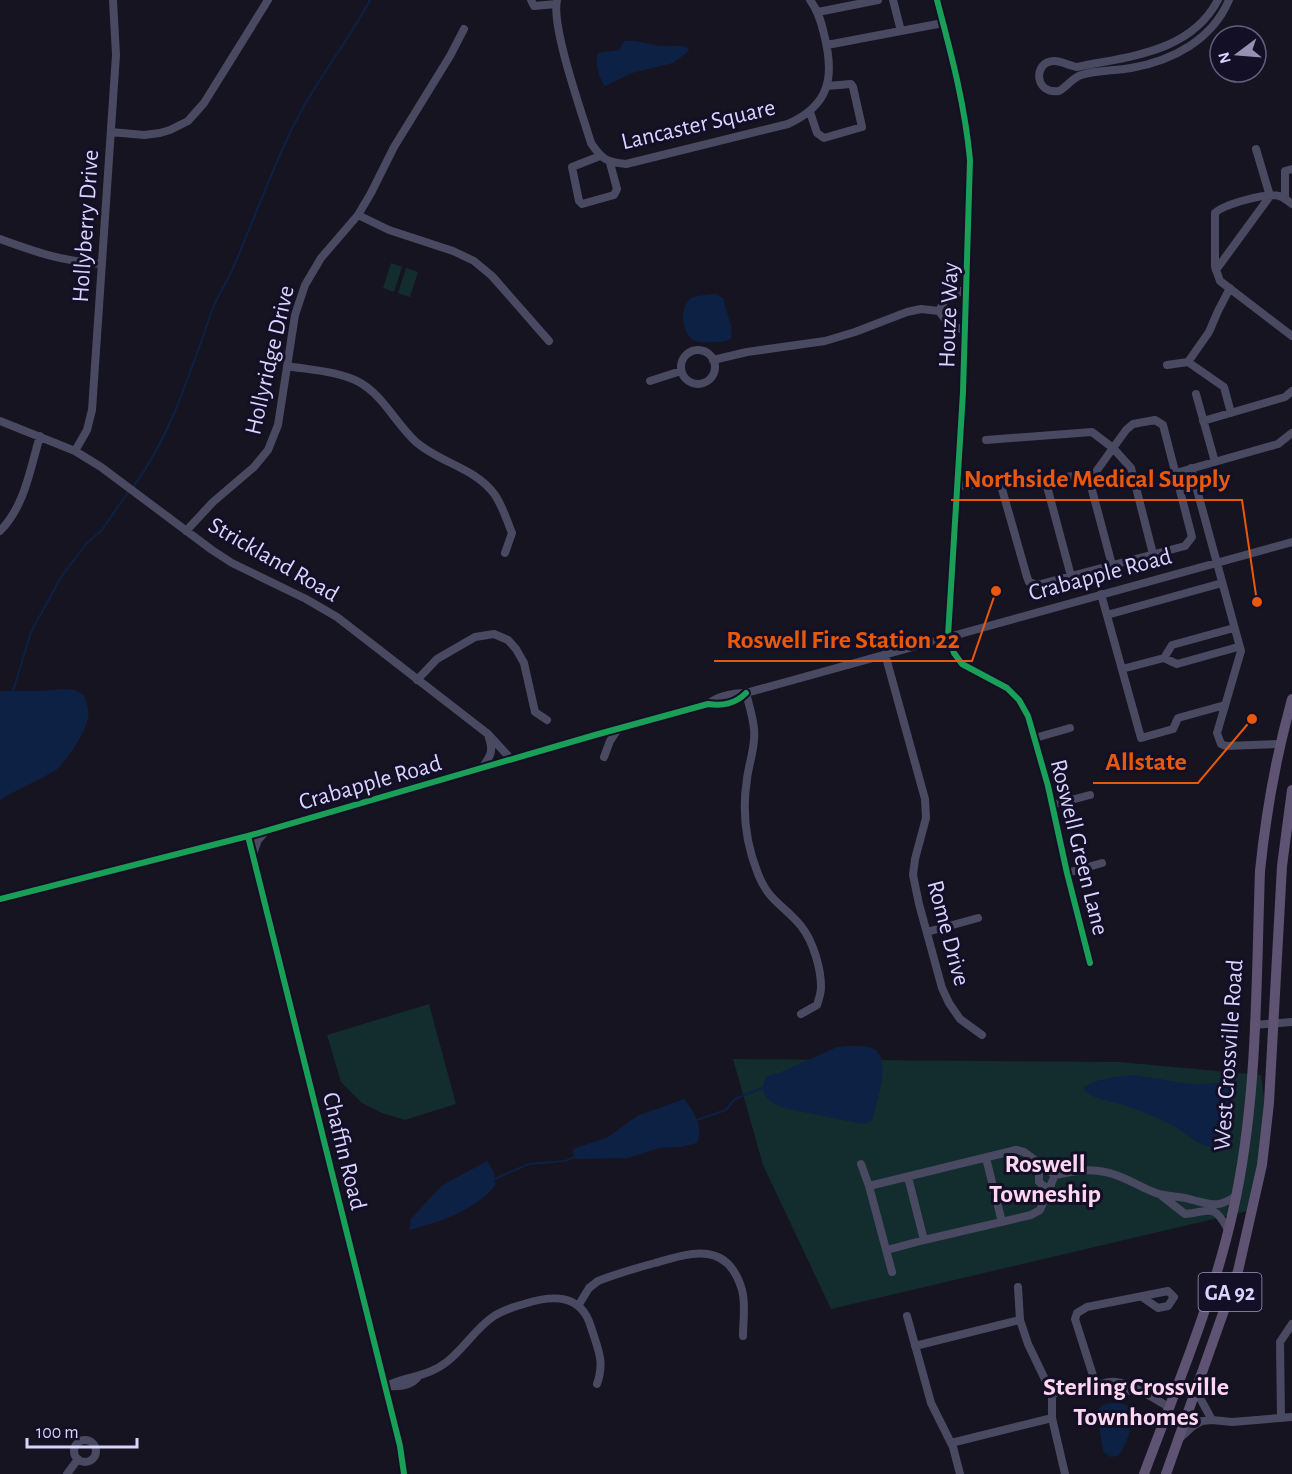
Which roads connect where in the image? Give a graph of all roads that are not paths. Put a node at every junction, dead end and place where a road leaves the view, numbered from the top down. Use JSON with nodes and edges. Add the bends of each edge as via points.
{"nodes":[{"id":1,"x":113,"y":0,"type":"edge"},
{"id":2,"x":268,"y":0,"type":"edge"},
{"id":3,"x":531,"y":0,"type":"edge"},
{"id":4,"x":878,"y":0,"type":"edge"},
{"id":5,"x":893,"y":0,"type":"edge"},
{"id":6,"x":938,"y":0,"type":"edge"},
{"id":7,"x":1218,"y":0,"type":"edge"},
{"id":8,"x":1229,"y":0,"type":"edge"},
{"id":9,"x":813,"y":1,"type":"edge"},
{"id":10,"x":557,"y":2,"type":"edge"},
{"id":11,"x":818,"y":12,"type":"junction"},
{"id":12,"x":943,"y":23,"type":"junction"},
{"id":13,"x":464,"y":28,"type":"dead end"},
{"id":14,"x":901,"y":31,"type":"junction"},
{"id":15,"x":827,"y":45,"type":"junction"},
{"id":16,"x":1153,"y":52,"type":"junction"},
{"id":17,"x":1156,"y":62,"type":"junction"},
{"id":18,"x":1078,"y":71,"type":"junction"},
{"id":19,"x":827,"y":86,"type":"junction"},
{"id":20,"x":810,"y":112,"type":"junction"},
{"id":21,"x":111,"y":132,"type":"junction"},
{"id":22,"x":1256,"y":149,"type":"dead end"},
{"id":23,"x":600,"y":156,"type":"junction"},
{"id":24,"x":610,"y":163,"type":"junction"},
{"id":25,"x":1292,"y":169,"type":"edge"},
{"id":26,"x":1270,"y":196,"type":"junction"},
{"id":27,"x":1289,"y":202,"type":"edge"},
{"id":28,"x":358,"y":215,"type":"junction"},
{"id":29,"x":0,"y":239,"type":"edge"},
{"id":30,"x":102,"y":264,"type":"junction"},
{"id":31,"x":1216,"y":270,"type":"junction"},
{"id":32,"x":967,"y":288,"type":"junction"},
{"id":33,"x":1230,"y":288,"type":"junction"},
{"id":34,"x":939,"y":311,"type":"junction"},
{"id":35,"x":965,"y":331,"type":"junction"},
{"id":36,"x":1292,"y":336,"type":"edge"},
{"id":37,"x":549,"y":341,"type":"dead end"},
{"id":38,"x":713,"y":360,"type":"junction"},
{"id":39,"x":1188,"y":362,"type":"junction"},
{"id":40,"x":1167,"y":365,"type":"dead end"},
{"id":41,"x":287,"y":366,"type":"junction"},
{"id":42,"x":681,"y":371,"type":"junction"},
{"id":43,"x":650,"y":381,"type":"dead end"},
{"id":44,"x":1292,"y":391,"type":"edge"},
{"id":45,"x":1196,"y":394,"type":"dead end"},
{"id":46,"x":1231,"y":413,"type":"junction"},
{"id":47,"x":0,"y":421,"type":"edge"},
{"id":48,"x":1203,"y":421,"type":"junction"},
{"id":49,"x":1292,"y":433,"type":"edge"},
{"id":50,"x":40,"y":436,"type":"junction"},
{"id":51,"x":986,"y":440,"type":"dead end"},
{"id":52,"x":1113,"y":448,"type":"junction"},
{"id":53,"x":75,"y":451,"type":"junction"},
{"id":54,"x":1215,"y":462,"type":"junction"},
{"id":55,"x":1191,"y":468,"type":"junction"},
{"id":56,"x":1176,"y":473,"type":"junction"},
{"id":57,"x":1088,"y":475,"type":"junction"},
{"id":58,"x":1046,"y":479,"type":"junction"},
{"id":59,"x":1000,"y":482,"type":"junction"},
{"id":60,"x":957,"y":486,"type":"junction"},
{"id":61,"x":0,"y":531,"type":"edge"},
{"id":62,"x":186,"y":531,"type":"junction"},
{"id":63,"x":1292,"y":542,"type":"edge"},
{"id":64,"x":505,"y":553,"type":"dead end"},
{"id":65,"x":1153,"y":554,"type":"junction"},
{"id":66,"x":1217,"y":562,"type":"junction"},
{"id":67,"x":1112,"y":565,"type":"junction"},
{"id":68,"x":1071,"y":576,"type":"junction"},
{"id":69,"x":1222,"y":583,"type":"junction"},
{"id":70,"x":1101,"y":594,"type":"junction"},
{"id":71,"x":1107,"y":615,"type":"junction"},
{"id":72,"x":1234,"y":628,"type":"junction"},
{"id":73,"x":948,"y":636,"type":"junction"},
{"id":74,"x":1238,"y":646,"type":"junction"},
{"id":75,"x":885,"y":654,"type":"junction"},
{"id":76,"x":1164,"y":658,"type":"junction"},
{"id":77,"x":1122,"y":669,"type":"junction"},
{"id":78,"x":417,"y":680,"type":"junction"},
{"id":79,"x":746,"y":693,"type":"junction"},
{"id":80,"x":1292,"y":699,"type":"edge"},
{"id":81,"x":1225,"y":705,"type":"junction"},
{"id":82,"x":547,"y":720,"type":"dead end"},
{"id":83,"x":619,"y":728,"type":"junction"},
{"id":84,"x":1070,"y":728,"type":"dead end"},
{"id":85,"x":488,"y":734,"type":"junction"},
{"id":86,"x":1035,"y":738,"type":"junction"},
{"id":87,"x":1279,"y":744,"type":"junction"},
{"id":88,"x":604,"y":757,"type":"dead end"},
{"id":89,"x":511,"y":759,"type":"junction"},
{"id":90,"x":482,"y":768,"type":"junction"},
{"id":91,"x":1292,"y":790,"type":"edge"},
{"id":92,"x":1090,"y":795,"type":"dead end"},
{"id":93,"x":1052,"y":805,"type":"junction"},
{"id":94,"x":267,"y":831,"type":"junction"},
{"id":95,"x":248,"y":837,"type":"junction"},
{"id":96,"x":252,"y":855,"type":"junction"},
{"id":97,"x":1102,"y":863,"type":"dead end"},
{"id":98,"x":1287,"y":864,"type":"edge"},
{"id":99,"x":1067,"y":873,"type":"junction"},
{"id":100,"x":0,"y":899,"type":"edge"},
{"id":101,"x":978,"y":918,"type":"dead end"},
{"id":102,"x":927,"y":932,"type":"junction"},
{"id":103,"x":1090,"y":963,"type":"dead end"},
{"id":104,"x":801,"y":1014,"type":"dead end"},
{"id":105,"x":1292,"y":1022,"type":"edge"},
{"id":106,"x":1273,"y":1024,"type":"junction"},
{"id":107,"x":1254,"y":1025,"type":"junction"},
{"id":108,"x":982,"y":1035,"type":"dead end"},
{"id":109,"x":987,"y":1158,"type":"junction"},
{"id":110,"x":861,"y":1164,"type":"dead end"},
{"id":111,"x":1046,"y":1169,"type":"junction"},
{"id":112,"x":1055,"y":1175,"type":"junction"},
{"id":113,"x":908,"y":1177,"type":"junction"},
{"id":114,"x":1051,"y":1185,"type":"junction"},
{"id":115,"x":869,"y":1186,"type":"junction"},
{"id":116,"x":1158,"y":1194,"type":"junction"},
{"id":117,"x":1236,"y":1196,"type":"junction"},
{"id":118,"x":1215,"y":1208,"type":"junction"},
{"id":119,"x":1002,"y":1222,"type":"junction"},
{"id":120,"x":1228,"y":1230,"type":"junction"},
{"id":121,"x":924,"y":1240,"type":"junction"},
{"id":122,"x":887,"y":1251,"type":"junction"},
{"id":123,"x":892,"y":1272,"type":"dead end"},
{"id":124,"x":1018,"y":1287,"type":"dead end"},
{"id":125,"x":1142,"y":1296,"type":"junction"},
{"id":126,"x":578,"y":1306,"type":"junction"},
{"id":127,"x":907,"y":1316,"type":"dead end"},
{"id":128,"x":1020,"y":1320,"type":"junction"},
{"id":129,"x":1292,"y":1324,"type":"edge"},
{"id":130,"x":743,"y":1336,"type":"dead end"},
{"id":131,"x":915,"y":1346,"type":"junction"},
{"id":132,"x":597,"y":1384,"type":"dead end"},
{"id":133,"x":1198,"y":1384,"type":"junction"},
{"id":134,"x":1099,"y":1385,"type":"junction"},
{"id":135,"x":386,"y":1386,"type":"junction"},
{"id":136,"x":1052,"y":1394,"type":"junction"},
{"id":137,"x":1169,"y":1407,"type":"junction"},
{"id":138,"x":1292,"y":1417,"type":"edge"},
{"id":139,"x":1052,"y":1418,"type":"junction"},
{"id":140,"x":1281,"y":1418,"type":"junction"},
{"id":141,"x":1212,"y":1420,"type":"junction"},
{"id":142,"x":1179,"y":1439,"type":"junction"},
{"id":143,"x":951,"y":1443,"type":"junction"},
{"id":144,"x":78,"y":1459,"type":"dead end"},
{"id":145,"x":67,"y":1474,"type":"edge"},
{"id":146,"x":404,"y":1474,"type":"edge"},
{"id":147,"x":960,"y":1474,"type":"edge"},
{"id":148,"x":1065,"y":1474,"type":"edge"},
{"id":149,"x":1144,"y":1474,"type":"edge"},
{"id":150,"x":1166,"y":1474,"type":"edge"}],
"edges":[{"from":1,"to":21,"type":"street","name":"Hollyberry Drive","via":[[116,55]]},
{"from":2,"to":21,"type":"street","via":[[204,103],[188,121],[160,133]]},
{"from":3,"to":10,"type":"street","via":[[537,7]]},
{"from":4,"to":11,"type":"street"},
{"from":5,"to":14,"type":"street"},
{"from":6,"to":12,"type":"street","name":"Houze Way"},
{"from":7,"to":16,"type":"street","via":[[1190,33]]},
{"from":8,"to":17,"type":"street","via":[[1203,36],[1185,50]]},
{"from":9,"to":11,"type":"street"},
{"from":10,"to":23,"type":"street","name":"Lancaster Square","via":[[555,12],[573,85],[591,143]]},
{"from":11,"to":15,"type":"street"},
{"from":12,"to":14,"type":"street"},
{"from":12,"to":32,"type":"street","name":"Houze Way","via":[[959,87],[970,160]]},
{"from":13,"to":28,"type":"street","name":"Hollyridge Drive"},
{"from":14,"to":15,"type":"street"},
{"from":15,"to":19,"type":"street"},
{"from":16,"to":17,"type":"street"},
{"from":16,"to":18,"type":"street"},
{"from":17,"to":18,"type":"street","via":[[1132,68]]},
{"from":18,"to":18,"type":"street","via":[[1057,61],[1048,62],[1039,79],[1044,88],[1054,92],[1063,89]]},
{"from":19,"to":20,"type":"street","name":"Lancaster Square"},
{"from":19,"to":20,"type":"street","via":[[854,87],[862,127],[824,138],[817,133]]},
{"from":20,"to":24,"type":"street","name":"Lancaster Square","via":[[788,124],[678,153],[626,164]]},
{"from":21,"to":30,"type":"street","name":"Hollyberry Drive"},
{"from":22,"to":26,"type":"street"},
{"from":23,"to":24,"type":"street","name":"Lancaster Square"},
{"from":23,"to":24,"type":"street","via":[[572,167],[582,204],[614,195],[617,189]]},
{"from":25,"to":27,"type":"street","via":[[1285,171]]},
{"from":26,"to":27,"type":"street","via":[[1278,195]]},
{"from":26,"to":31,"type":"street"},
{"from":26,"to":31,"type":"street","via":[[1219,208],[1215,213]]},
{"from":28,"to":37,"type":"street","via":[[474,261]]},
{"from":28,"to":41,"type":"street","name":"Hollyridge Drive","via":[[321,258],[305,285],[295,315]]},
{"from":29,"to":30,"type":"street","via":[[72,262]]},
{"from":30,"to":53,"type":"street","name":"Hollyberry Drive","via":[[92,410],[87,430]]},
{"from":31,"to":33,"type":"street"},
{"from":32,"to":34,"type":"street","via":[[945,300]]},
{"from":32,"to":35,"type":"street","name":"Houze Way"},
{"from":33,"to":36,"type":"street"},
{"from":33,"to":39,"type":"street","via":[[1209,332]]},
{"from":34,"to":35,"type":"street","via":[[948,323]]},
{"from":34,"to":38,"type":"street","via":[[907,312],[825,341]]},
{"from":35,"to":60,"type":"street","name":"Houze Way"},
{"from":38,"to":42,"type":"street","via":[[705,352],[689,352],[682,360]]},
{"from":38,"to":42,"type":"street","via":[[712,376],[703,383],[692,383]]},
{"from":39,"to":40,"type":"street"},
{"from":39,"to":46,"type":"street","via":[[1224,387]]},
{"from":41,"to":62,"type":"street","name":"Hollyridge Drive","via":[[278,425],[268,450]]},
{"from":41,"to":64,"type":"street","via":[[358,382],[383,402],[417,443],[488,487],[512,533]]},
{"from":42,"to":43,"type":"street"},
{"from":44,"to":46,"type":"street","via":[[1285,397]]},
{"from":45,"to":48,"type":"street"},
{"from":46,"to":48,"type":"street"},
{"from":47,"to":50,"type":"street","name":"Strickland Road"},
{"from":48,"to":54,"type":"street"},
{"from":49,"to":54,"type":"street","via":[[1278,444]]},
{"from":50,"to":53,"type":"street","name":"Strickland Road"},
{"from":50,"to":61,"type":"street","via":[[18,507]]},
{"from":51,"to":52,"type":"street","via":[[1092,432]]},
{"from":52,"to":56,"type":"street","via":[[1133,424],[1150,419],[1160,422]]},
{"from":52,"to":57,"type":"street","via":[[1095,472]]},
{"from":52,"to":65,"type":"street","via":[[1131,468]]},
{"from":53,"to":62,"type":"street","name":"Strickland Road"},
{"from":54,"to":55,"type":"street"},
{"from":55,"to":56,"type":"street"},
{"from":55,"to":66,"type":"street"},
{"from":56,"to":65,"type":"street","via":[[1192,537],[1185,546]]},
{"from":57,"to":58,"type":"street"},
{"from":57,"to":67,"type":"street"},
{"from":58,"to":59,"type":"street"},
{"from":58,"to":68,"type":"street"},
{"from":59,"to":60,"type":"street"},
{"from":59,"to":68,"type":"street","via":[[1029,582],[1037,585]]},
{"from":60,"to":73,"type":"street","name":"Houze Way"},
{"from":62,"to":78,"type":"street","name":"Strickland Road","via":[[232,563],[337,617]]},
{"from":63,"to":66,"type":"street","name":"Crabapple Road"},
{"from":65,"to":67,"type":"street"},
{"from":66,"to":69,"type":"street"},
{"from":66,"to":70,"type":"street","name":"Crabapple Road"},
{"from":67,"to":68,"type":"street"},
{"from":69,"to":71,"type":"street"},
{"from":69,"to":72,"type":"street"},
{"from":70,"to":71,"type":"street"},
{"from":70,"to":73,"type":"street","name":"Crabapple Road"},
{"from":71,"to":77,"type":"street"},
{"from":72,"to":74,"type":"street"},
{"from":72,"to":76,"type":"street","via":[[1172,645]]},
{"from":73,"to":75,"type":"street","name":"Crabapple Road"},
{"from":73,"to":86,"type":"street","name":"Roswell Green Lane","via":[[962,664],[1007,688],[1019,700]]},
{"from":74,"to":76,"type":"street","via":[[1177,664]]},
{"from":74,"to":81,"type":"street","via":[[1241,651]]},
{"from":75,"to":79,"type":"street","name":"Crabapple Road"},
{"from":75,"to":102,"type":"street","name":"Rome Drive","via":[[925,799],[926,818],[913,875]]},
{"from":76,"to":77,"type":"street"},
{"from":77,"to":81,"type":"street","via":[[1141,738],[1173,729],[1178,718]]},
{"from":78,"to":82,"type":"street","via":[[437,659],[475,637],[494,634],[516,648],[524,663],[535,712]]},
{"from":78,"to":85,"type":"street","name":"Strickland Road"},
{"from":79,"to":83,"type":"street","name":"Crabapple Road","via":[[738,701],[719,706],[708,704]]},
{"from":79,"to":104,"type":"street","via":[[754,730],[745,822],[750,848],[767,894],[801,925],[819,969],[821,988],[817,1005]]},
{"from":80,"to":87,"type":"main road","name":"West Crossville Road","number":"GA 92"},
{"from":81,"to":87,"type":"street","via":[[1218,734],[1221,744]]},
{"from":83,"to":88,"type":"street"},
{"from":83,"to":89,"type":"street","name":"Crabapple Road"},
{"from":84,"to":86,"type":"street"},
{"from":85,"to":89,"type":"street","name":"Strickland Road"},
{"from":85,"to":90,"type":"street","via":[[493,748]]},
{"from":86,"to":93,"type":"street","name":"Roswell Green Lane"},
{"from":87,"to":107,"type":"main road","name":"West Crossville Road","number":"GA 92","via":[[1260,871]]},
{"from":89,"to":90,"type":"street","name":"Crabapple Road"},
{"from":90,"to":94,"type":"street","name":"Crabapple Road"},
{"from":91,"to":98,"type":"main road","name":"West Crossville Road","number":"GA 92"},
{"from":92,"to":93,"type":"street"},
{"from":93,"to":99,"type":"street","name":"Roswell Green Lane"},
{"from":94,"to":95,"type":"street","name":"Crabapple Road"},
{"from":94,"to":96,"type":"street"},
{"from":95,"to":96,"type":"street","name":"Chaffin Road"},
{"from":95,"to":100,"type":"street","name":"Crabapple Road"},
{"from":96,"to":135,"type":"street","name":"Chaffin Road"},
{"from":97,"to":99,"type":"street"},
{"from":98,"to":106,"type":"main road","name":"West Crossville Road","number":"GA 92"},
{"from":99,"to":103,"type":"street","name":"Roswell Green Lane"},
{"from":101,"to":102,"type":"street"},
{"from":102,"to":108,"type":"street","name":"Rome Drive","via":[[949,1003],[960,1019]]},
{"from":105,"to":106,"type":"street"},
{"from":106,"to":107,"type":"street"},
{"from":106,"to":133,"type":"main road","name":"West Crossville Road","number":"GA 92","via":[[1262,1165],[1238,1271]]},
{"from":107,"to":117,"type":"main road","name":"West Crossville Road","number":"GA 92","via":[[1250,1110]]},
{"from":109,"to":111,"type":"street","via":[[1016,1150]]},
{"from":109,"to":113,"type":"street"},
{"from":109,"to":119,"type":"street"},
{"from":110,"to":115,"type":"street"},
{"from":111,"to":112,"type":"street"},
{"from":111,"to":114,"type":"street","via":[[1039,1171],[1039,1182],[1046,1188]]},
{"from":112,"to":114,"type":"street"},
{"from":112,"to":116,"type":"street","via":[[1082,1170],[1109,1172]]},
{"from":113,"to":115,"type":"street"},
{"from":113,"to":121,"type":"street"},
{"from":114,"to":119,"type":"street","via":[[1040,1210]]},
{"from":115,"to":122,"type":"street"},
{"from":116,"to":118,"type":"street"},
{"from":116,"to":118,"type":"street","via":[[1185,1214]]},
{"from":117,"to":118,"type":"street"},
{"from":117,"to":120,"type":"main road","name":"West Crossville Road","number":"GA 92"},
{"from":118,"to":120,"type":"street"},
{"from":119,"to":121,"type":"street"},
{"from":120,"to":137,"type":"main road","name":"West Crossville Road","number":"GA 92","via":[[1207,1304]]},
{"from":121,"to":122,"type":"street"},
{"from":122,"to":123,"type":"street"},
{"from":124,"to":128,"type":"street"},
{"from":125,"to":125,"type":"street","via":[[1168,1292],[1174,1297],[1168,1306],[1158,1308]]},
{"from":125,"to":134,"type":"street","via":[[1087,1307],[1077,1313],[1075,1319]]},
{"from":126,"to":130,"type":"street","via":[[597,1281],[688,1253],[705,1252],[720,1257],[736,1276],[742,1291]]},
{"from":126,"to":132,"type":"street","via":[[590,1323],[598,1348],[603,1369]]},
{"from":126,"to":135,"type":"street","via":[[557,1298],[502,1311],[448,1361],[428,1374],[398,1387]]},
{"from":127,"to":131,"type":"street"},
{"from":128,"to":131,"type":"street"},
{"from":128,"to":136,"type":"street"},
{"from":129,"to":140,"type":"street","via":[[1280,1342]]},
{"from":131,"to":143,"type":"street","via":[[931,1403]]},
{"from":133,"to":141,"type":"street","via":[[1200,1398]]},
{"from":133,"to":142,"type":"main road","name":"West Crossville Road","number":"GA 92"},
{"from":134,"to":136,"type":"street"},
{"from":134,"to":137,"type":"street","via":[[1122,1382]]},
{"from":135,"to":146,"type":"street","name":"Chaffin Road"},
{"from":136,"to":139,"type":"street"},
{"from":137,"to":149,"type":"main road","name":"West Crossville Road","number":"GA 92"},
{"from":138,"to":140,"type":"street"},
{"from":139,"to":143,"type":"street"},
{"from":139,"to":148,"type":"street"},
{"from":140,"to":141,"type":"street"},
{"from":141,"to":142,"type":"street","via":[[1193,1426]]},
{"from":142,"to":150,"type":"main road","name":"West Crossville Road","number":"GA 92"},
{"from":143,"to":147,"type":"street"},
{"from":144,"to":145,"type":"street"}]}
